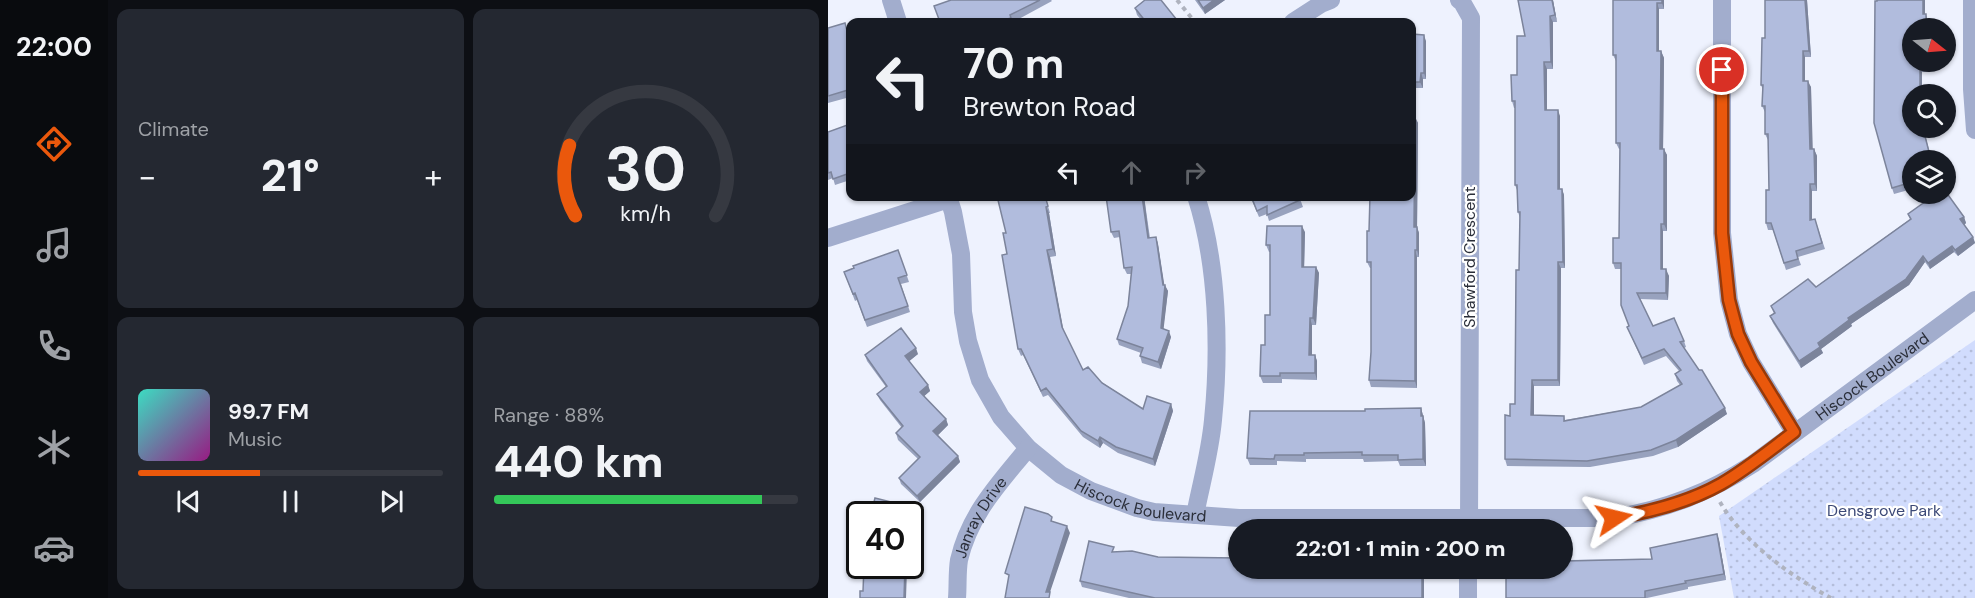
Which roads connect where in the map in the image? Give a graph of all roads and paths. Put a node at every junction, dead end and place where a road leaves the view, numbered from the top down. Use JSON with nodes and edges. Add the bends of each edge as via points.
{"nodes":[{"id":1,"x":891,"y":0,"type":"edge"},
{"id":2,"x":1178,"y":0,"type":"edge"},
{"id":3,"x":1331,"y":0,"type":"edge"},
{"id":4,"x":1459,"y":0,"type":"edge"},
{"id":5,"x":1722,"y":0,"type":"edge"},
{"id":6,"x":1972,"y":0,"type":"edge"},
{"id":7,"x":897,"y":18,"type":"edge"},
{"id":8,"x":1192,"y":18,"type":"edge"},
{"id":9,"x":1299,"y":18,"type":"edge"},
{"id":10,"x":1975,"y":130,"type":"edge"},
{"id":11,"x":939,"y":201,"type":"edge"},
{"id":12,"x":949,"y":201,"type":"edge"},
{"id":13,"x":1198,"y":201,"type":"edge"},
{"id":14,"x":828,"y":238,"type":"edge"},
{"id":15,"x":1975,"y":300,"type":"edge"},
{"id":16,"x":1794,"y":432,"type":"junction"},
{"id":17,"x":1028,"y":448,"type":"junction"},
{"id":18,"x":1713,"y":488,"type":"junction"},
{"id":19,"x":1195,"y":516,"type":"junction"},
{"id":20,"x":1305,"y":519,"type":"edge"},
{"id":21,"x":1469,"y":519,"type":"edge"},
{"id":22,"x":1573,"y":520,"type":"edge"},
{"id":23,"x":1468,"y":579,"type":"edge"},
{"id":24,"x":957,"y":598,"type":"edge"},
{"id":25,"x":1468,"y":598,"type":"edge"},
{"id":26,"x":1831,"y":598,"type":"edge"}],
"edges":[{"from":1,"to":7,"type":"street"},
{"from":2,"to":8,"type":"path"},
{"from":3,"to":9,"type":"street"},
{"from":4,"to":21,"type":"street","name":"Shawford Crescent","via":[[1471,18]]},
{"from":5,"to":16,"type":"street","via":[[1722,233],[1729,300],[1751,362]]},
{"from":6,"to":10,"type":"street"},
{"from":11,"to":14,"type":"street"},
{"from":12,"to":17,"type":"street","name":"Hiscock Boulevard","via":[[961,254],[963,312],[980,380],[1001,417]]},
{"from":13,"to":19,"type":"street","via":[[1217,311],[1217,357],[1213,421]]},
{"from":15,"to":16,"type":"street","name":"Hiscock Boulevard"},
{"from":16,"to":18,"type":"street","name":"Hiscock Boulevard","via":[[1753,464]]},
{"from":17,"to":19,"type":"street","name":"Hiscock Boulevard","via":[[1061,475],[1107,498],[1154,512]]},
{"from":17,"to":24,"type":"street","name":"Janray Drive","via":[[997,484],[970,529],[959,561]]},
{"from":18,"to":22,"type":"street","name":"Hiscock Boulevard","via":[[1659,508],[1614,518]]},
{"from":18,"to":26,"type":"path","via":[[1729,517],[1749,538],[1792,574]]},
{"from":19,"to":20,"type":"street","name":"Hiscock Boulevard"},
{"from":23,"to":25,"type":"street"}]}
